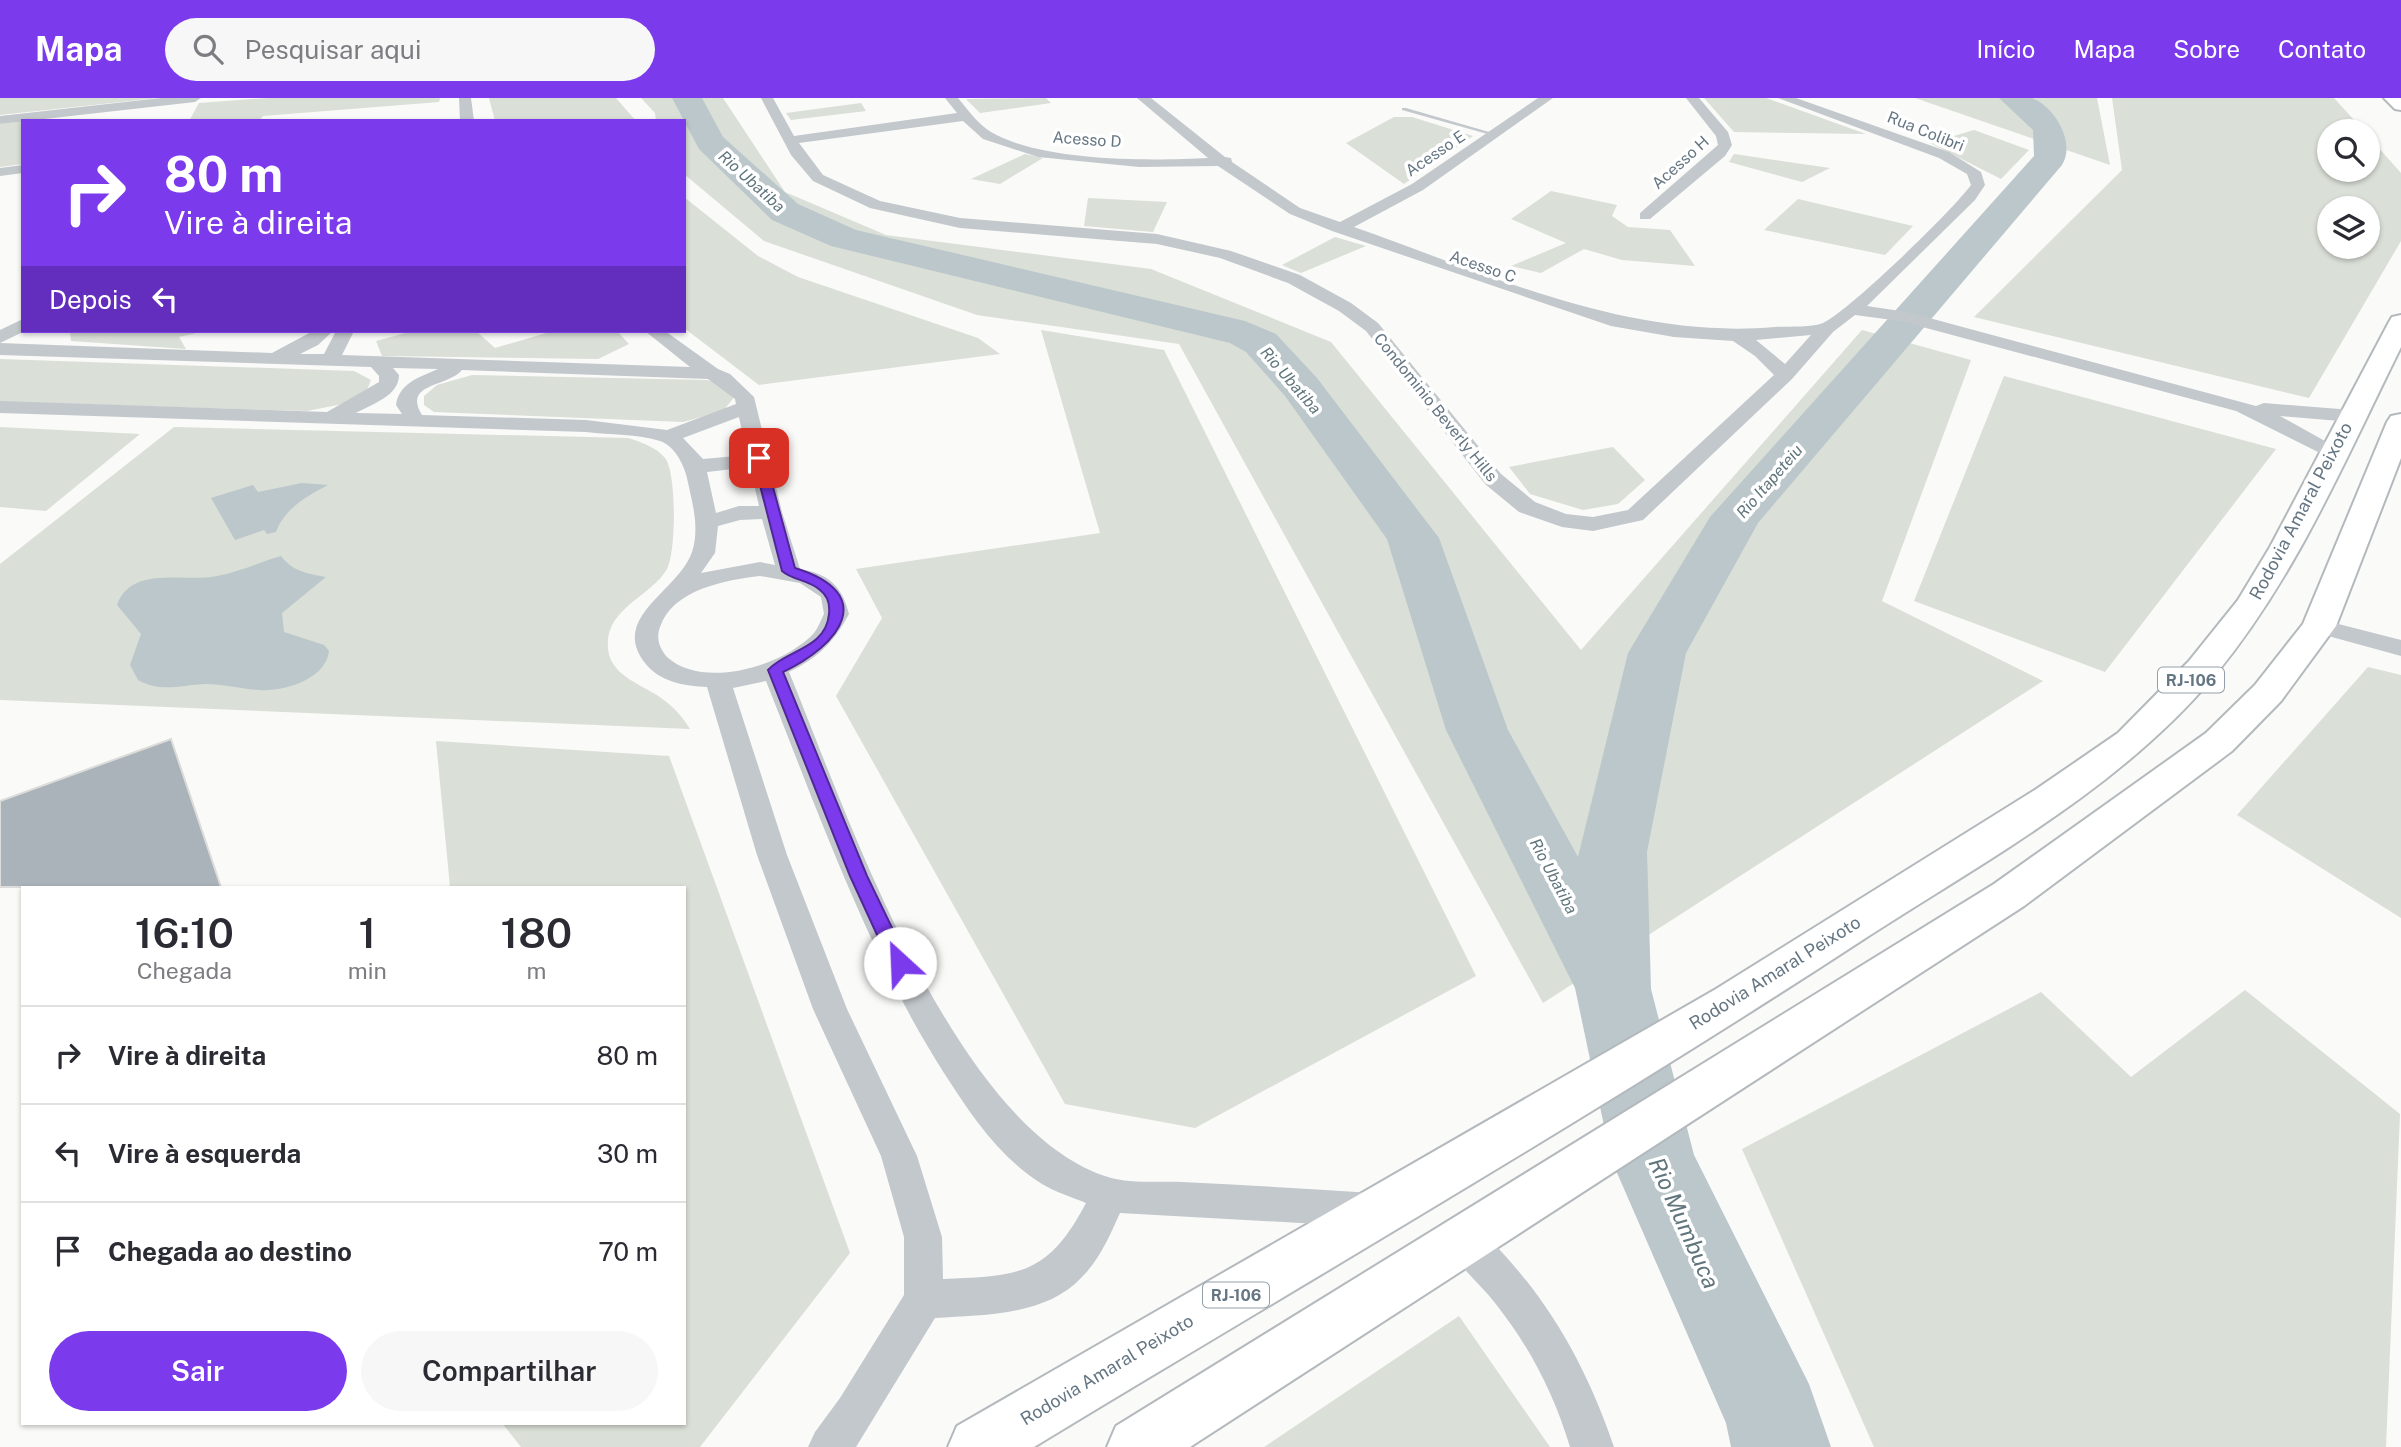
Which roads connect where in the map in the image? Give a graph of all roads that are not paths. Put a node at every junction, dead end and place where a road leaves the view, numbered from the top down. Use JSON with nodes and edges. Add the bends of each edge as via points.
{"nodes":[{"id":1,"x":195,"y":98,"type":"edge"},
{"id":2,"x":465,"y":98,"type":"edge"},
{"id":3,"x":767,"y":98,"type":"edge"},
{"id":4,"x":951,"y":98,"type":"edge"},
{"id":5,"x":1143,"y":98,"type":"edge"},
{"id":6,"x":1161,"y":98,"type":"edge"},
{"id":7,"x":1547,"y":98,"type":"edge"},
{"id":8,"x":1692,"y":98,"type":"edge"},
{"id":9,"x":1784,"y":98,"type":"edge"},
{"id":10,"x":2393,"y":98,"type":"edge"},
{"id":11,"x":2401,"y":105,"type":"edge"},
{"id":12,"x":1404,"y":110,"type":"dead end"},
{"id":13,"x":967,"y":116,"type":"junction"},
{"id":14,"x":467,"y":119,"type":"edge"},
{"id":15,"x":0,"y":120,"type":"edge"},
{"id":16,"x":1493,"y":134,"type":"junction"},
{"id":17,"x":793,"y":140,"type":"junction"},
{"id":18,"x":1239,"y":160,"type":"junction"},
{"id":19,"x":1221,"y":161,"type":"junction"},
{"id":20,"x":21,"y":169,"type":"edge"},
{"id":21,"x":0,"y":172,"type":"edge"},
{"id":22,"x":1975,"y":172,"type":"joint"},
{"id":23,"x":1644,"y":216,"type":"dead end"},
{"id":24,"x":1356,"y":222,"type":"junction"},
{"id":25,"x":1338,"y":228,"type":"junction"},
{"id":26,"x":1870,"y":295,"type":"junction"},
{"id":27,"x":1847,"y":312,"type":"junction"},
{"id":28,"x":1904,"y":316,"type":"junction"},
{"id":29,"x":2401,"y":322,"type":"edge"},
{"id":30,"x":21,"y":325,"type":"edge"},
{"id":31,"x":1827,"y":328,"type":"junction"},
{"id":32,"x":37,"y":333,"type":"edge"},
{"id":33,"x":322,"y":333,"type":"edge"},
{"id":34,"x":344,"y":333,"type":"edge"},
{"id":35,"x":643,"y":333,"type":"edge"},
{"id":36,"x":656,"y":333,"type":"edge"},
{"id":37,"x":1737,"y":335,"type":"junction"},
{"id":38,"x":0,"y":338,"type":"edge"},
{"id":39,"x":0,"y":349,"type":"edge"},
{"id":40,"x":27,"y":351,"type":"junction"},
{"id":41,"x":268,"y":361,"type":"junction"},
{"id":42,"x":328,"y":362,"type":"junction"},
{"id":43,"x":378,"y":364,"type":"junction"},
{"id":44,"x":462,"y":367,"type":"junction"},
{"id":45,"x":625,"y":370,"type":"junction"},
{"id":46,"x":711,"y":373,"type":"junction"},
{"id":47,"x":1784,"y":375,"type":"junction"},
{"id":48,"x":0,"y":407,"type":"edge"},
{"id":49,"x":747,"y":407,"type":"junction"},
{"id":50,"x":2243,"y":407,"type":"junction"},
{"id":51,"x":2352,"y":416,"type":"junction"},
{"id":52,"x":330,"y":417,"type":"junction"},
{"id":53,"x":416,"y":421,"type":"junction"},
{"id":54,"x":2401,"y":422,"type":"edge"},
{"id":55,"x":669,"y":436,"type":"junction"},
{"id":56,"x":2334,"y":454,"type":"junction"},
{"id":57,"x":759,"y":458,"type":"junction"},
{"id":58,"x":696,"y":466,"type":"junction"},
{"id":59,"x":771,"y":512,"type":"junction"},
{"id":60,"x":708,"y":522,"type":"junction"},
{"id":61,"x":789,"y":571,"type":"junction"},
{"id":62,"x":675,"y":595,"type":"junction"},
{"id":63,"x":2319,"y":626,"type":"junction"},
{"id":64,"x":2401,"y":648,"type":"edge"},
{"id":65,"x":775,"y":670,"type":"junction"},
{"id":66,"x":718,"y":680,"type":"junction"},
{"id":67,"x":1110,"y":1195,"type":"junction"},
{"id":68,"x":1379,"y":1210,"type":"junction"},
{"id":69,"x":1463,"y":1240,"type":"junction"},
{"id":70,"x":925,"y":1299,"type":"junction"},
{"id":71,"x":830,"y":1447,"type":"edge"},
{"id":72,"x":978,"y":1447,"type":"edge"},
{"id":73,"x":1137,"y":1447,"type":"edge"},
{"id":74,"x":1592,"y":1447,"type":"edge"}],
"edges":[{"from":1,"to":15,"type":"street"},
{"from":2,"to":14,"type":"street"},
{"from":3,"to":17,"type":"street","name":"Condominio Beverly Hills"},
{"from":4,"to":13,"type":"street","name":"Acesso D"},
{"from":5,"to":19,"type":"street","name":"Acesso C"},
{"from":6,"to":18,"type":"street","name":"Acesso C"},
{"from":7,"to":16,"type":"street","name":"Acesso E"},
{"from":8,"to":23,"type":"street","name":"Acesso H","via":[[1723,135],[1725,145]]},
{"from":9,"to":22,"type":"street","name":"Rua Colibri","via":[[1944,155]]},
{"from":10,"to":11,"type":"highway"},
{"from":12,"to":16,"type":"lane"},
{"from":13,"to":17,"type":"street"},
{"from":13,"to":19,"type":"street","name":"Acesso D","via":[[986,135],[1037,153]]},
{"from":16,"to":24,"type":"street","name":"Acesso E"},
{"from":17,"to":47,"type":"street","name":"Condominio Beverly Hills","via":[[798,155],[818,178],[875,205],[960,223],[1157,239],[1225,254],[1294,279],[1372,327],[1493,479],[1527,507],[1562,520],[1593,524],[1635,515]]},
{"from":18,"to":19,"type":"street","name":"Acesso D"},
{"from":18,"to":24,"type":"street","name":"Acesso C","via":[[1292,197]]},
{"from":19,"to":25,"type":"street","name":"Acesso C","via":[[1277,201]]},
{"from":20,"to":21,"type":"street"},
{"from":22,"to":26,"type":"street","name":"Condominio Beverly Hills","via":[[1978,185],[1970,197]]},
{"from":24,"to":25,"type":"street","name":"Acesso E"},
{"from":24,"to":27,"type":"street","name":"Acesso C","via":[[1535,284],[1650,317],[1728,324]]},
{"from":25,"to":37,"type":"street","name":"Acesso C","via":[[1617,322],[1674,332]]},
{"from":26,"to":27,"type":"street","name":"Condominio Beverly Hills"},
{"from":26,"to":28,"type":"street"},
{"from":27,"to":28,"type":"street","name":"Acesso C"},
{"from":27,"to":31,"type":"street","name":"Condominio Beverly Hills"},
{"from":28,"to":50,"type":"street"},
{"from":29,"to":51,"type":"highway","name":"Rodovia Amaral Peixoto","number":"RJ-106"},
{"from":30,"to":38,"type":"street"},
{"from":31,"to":37,"type":"street","name":"Acesso C"},
{"from":31,"to":47,"type":"street","name":"Condominio Beverly Hills"},
{"from":32,"to":40,"type":"street"},
{"from":33,"to":41,"type":"street"},
{"from":34,"to":42,"type":"street"},
{"from":35,"to":45,"type":"street","via":[[643,349]]},
{"from":36,"to":46,"type":"street"},
{"from":37,"to":47,"type":"street"},
{"from":39,"to":40,"type":"street"},
{"from":40,"to":41,"type":"street"},
{"from":41,"to":42,"type":"street"},
{"from":42,"to":43,"type":"street"},
{"from":43,"to":44,"type":"street"},
{"from":43,"to":52,"type":"street","via":[[389,374],[389,384]]},
{"from":44,"to":45,"type":"street"},
{"from":44,"to":53,"type":"street","via":[[416,386],[407,396],[406,405]]},
{"from":45,"to":46,"type":"street"},
{"from":46,"to":49,"type":"street","via":[[733,386]]},
{"from":48,"to":52,"type":"street"},
{"from":49,"to":55,"type":"street"},
{"from":49,"to":57,"type":"street"},
{"from":50,"to":51,"type":"street"},
{"from":50,"to":56,"type":"street"},
{"from":51,"to":56,"type":"highway","name":"Rodovia Amaral Peixoto","number":"RJ-106"},
{"from":52,"to":53,"type":"street"},
{"from":53,"to":55,"type":"street","via":[[586,426]]},
{"from":54,"to":63,"type":"highway"},
{"from":55,"to":58,"type":"street"},
{"from":56,"to":68,"type":"highway","name":"Rodovia Amaral Peixoto","number":"RJ-106","via":[[2252,604],[2201,669],[2131,742],[2049,800],[1732,1002]]},
{"from":57,"to":58,"type":"street"},
{"from":57,"to":59,"type":"street"},
{"from":58,"to":60,"type":"street"},
{"from":59,"to":60,"type":"street","via":[[739,513]]},
{"from":59,"to":61,"type":"street"},
{"from":60,"to":62,"type":"street","via":[[703,553]]},
{"from":61,"to":62,"type":"street","via":[[730,572]]},
{"from":61,"to":65,"type":"street","via":[[829,589],[836,605],[835,622],[824,640],[803,657]]},
{"from":62,"to":66,"type":"street","via":[[657,610],[645,643],[653,658],[668,670],[690,678]]},
{"from":63,"to":64,"type":"street"},
{"from":63,"to":69,"type":"highway","via":[[2268,693],[2219,742],[2153,793],[2009,895]]},
{"from":65,"to":66,"type":"street"},
{"from":65,"to":67,"type":"street","via":[[858,876],[920,1007],[986,1109],[1019,1144],[1056,1173]]},
{"from":66,"to":70,"type":"street","via":[[772,855],[830,1009],[900,1156],[923,1237]]},
{"from":67,"to":68,"type":"street"},
{"from":67,"to":70,"type":"street","via":[[1082,1245],[1061,1271],[1025,1290]]},
{"from":68,"to":72,"type":"highway","name":"Rodovia Amaral Peixoto","number":"RJ-106"},
{"from":69,"to":73,"type":"highway"},
{"from":69,"to":74,"type":"street","via":[[1503,1278],[1547,1338],[1580,1406]]},
{"from":70,"to":71,"type":"street"}]}
